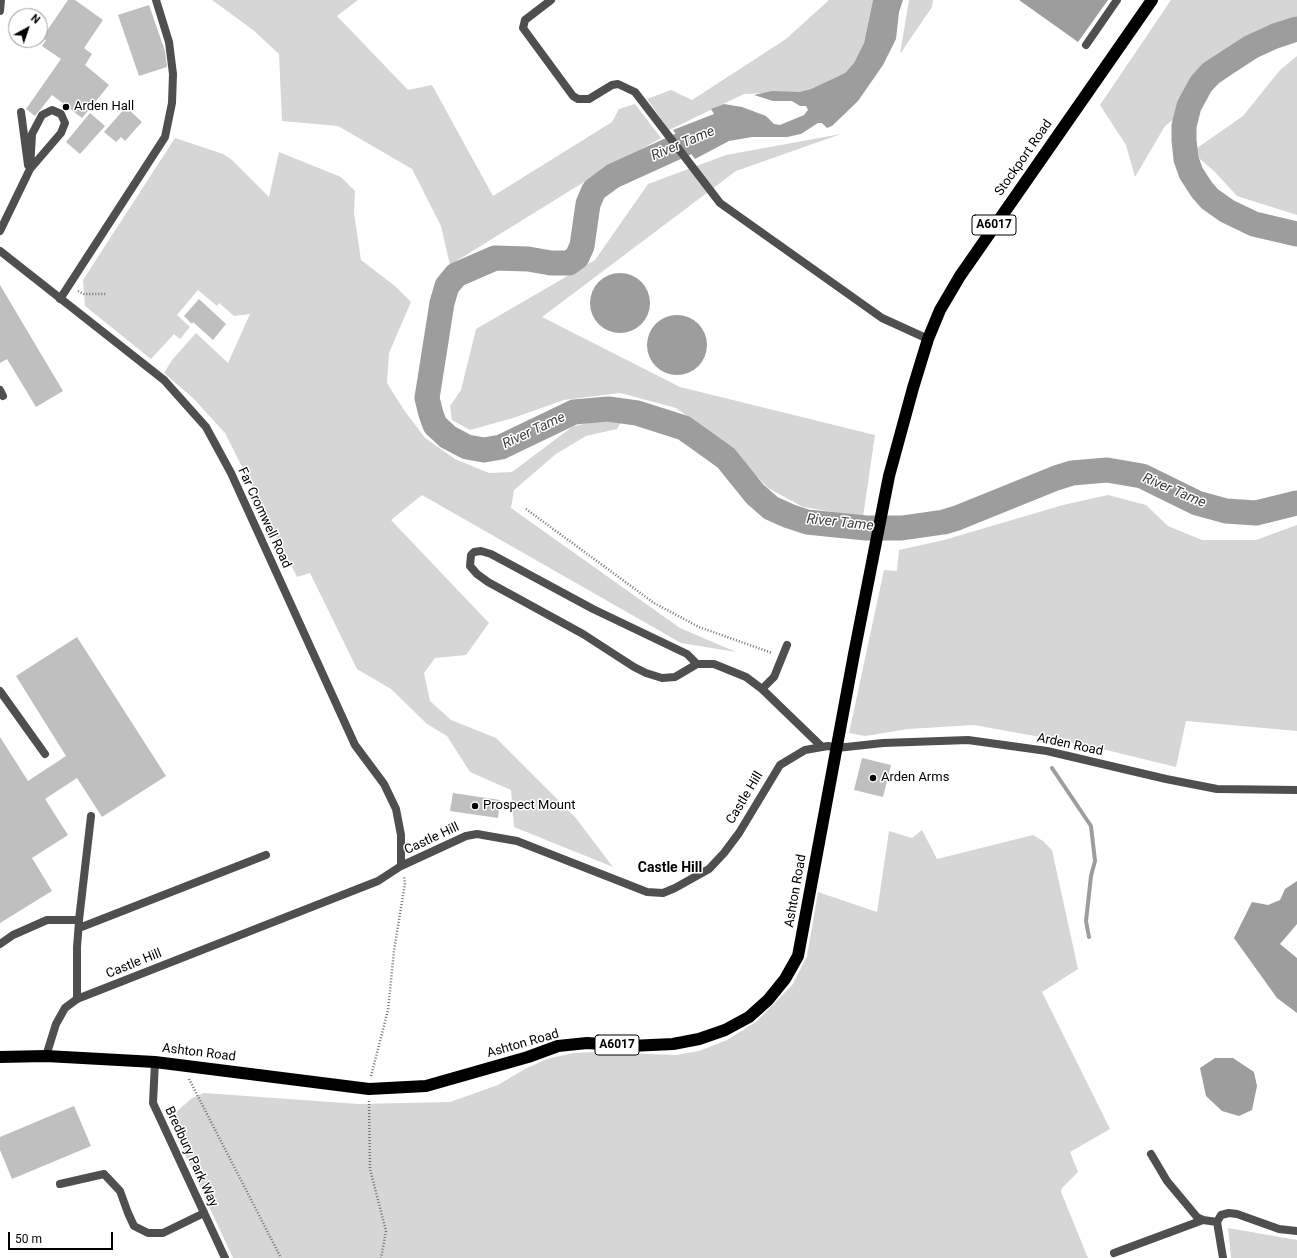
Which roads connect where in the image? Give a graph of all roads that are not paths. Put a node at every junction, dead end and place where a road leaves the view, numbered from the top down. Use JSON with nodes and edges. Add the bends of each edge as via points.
{"nodes":[{"id":1,"x":1,"y":0,"type":"edge"},
{"id":2,"x":156,"y":0,"type":"edge"},
{"id":3,"x":551,"y":0,"type":"edge"},
{"id":4,"x":1117,"y":0,"type":"edge"},
{"id":5,"x":1152,"y":0,"type":"edge"},
{"id":6,"x":0,"y":11,"type":"edge"},
{"id":7,"x":1086,"y":45,"type":"dead end"},
{"id":8,"x":22,"y":112,"type":"dead end"},
{"id":9,"x":30,"y":169,"type":"junction"},
{"id":10,"x":0,"y":231,"type":"edge"},
{"id":11,"x":0,"y":251,"type":"edge"},
{"id":12,"x":60,"y":299,"type":"junction"},
{"id":13,"x":928,"y":339,"type":"junction"},
{"id":14,"x":889,"y":476,"type":"joint"},
{"id":15,"x":787,"y":645,"type":"dead end"},
{"id":16,"x":697,"y":664,"type":"junction"},
{"id":17,"x":762,"y":689,"type":"junction"},
{"id":18,"x":0,"y":691,"type":"edge"},
{"id":19,"x":821,"y":746,"type":"junction"},
{"id":20,"x":837,"y":748,"type":"junction"},
{"id":21,"x":45,"y":754,"type":"dead end"},
{"id":22,"x":1297,"y":790,"type":"edge"},
{"id":23,"x":91,"y":816,"type":"dead end"},
{"id":24,"x":266,"y":855,"type":"dead end"},
{"id":25,"x":401,"y":866,"type":"junction"},
{"id":26,"x":79,"y":924,"type":"junction"},
{"id":27,"x":0,"y":944,"type":"edge"},
{"id":28,"x":77,"y":999,"type":"junction"},
{"id":29,"x":46,"y":1056,"type":"junction"},
{"id":30,"x":0,"y":1057,"type":"edge"},
{"id":31,"x":154,"y":1062,"type":"junction"},
{"id":32,"x":1150,"y":1154,"type":"dead end"},
{"id":33,"x":60,"y":1184,"type":"dead end"},
{"id":34,"x":204,"y":1213,"type":"junction"},
{"id":35,"x":1203,"y":1220,"type":"junction"},
{"id":36,"x":1217,"y":1222,"type":"junction"},
{"id":37,"x":1297,"y":1231,"type":"edge"},
{"id":38,"x":1114,"y":1253,"type":"dead end"},
{"id":39,"x":225,"y":1258,"type":"edge"},
{"id":40,"x":1223,"y":1258,"type":"edge"}],
"edges":[{"from":1,"to":6,"type":"street"},
{"from":2,"to":12,"type":"street","via":[[169,42],[173,74],[172,103],[165,137]]},
{"from":3,"to":13,"type":"street","via":[[525,20],[523,28],[567,90],[578,99],[584,100],[612,85],[625,86],[635,92],[720,203],[882,318]]},
{"from":4,"to":7,"type":"street"},
{"from":5,"to":13,"type":"highway","name":"Stockport Road","number":"A6017","via":[[960,276],[940,310]]},
{"from":8,"to":9,"type":"street","via":[[26,162]]},
{"from":9,"to":9,"type":"street","via":[[61,133],[65,123],[61,114],[52,110],[42,116],[32,134]]},
{"from":9,"to":10,"type":"street"},
{"from":11,"to":12,"type":"street","name":"Far Cromwell Road"},
{"from":12,"to":25,"type":"street","name":"Far Cromwell Road","via":[[164,380],[206,427],[231,473],[355,745],[384,784],[396,809],[401,835]]},
{"from":13,"to":14,"type":"highway","name":"Stockport Road","number":"A6017"},
{"from":14,"to":20,"type":"highway","name":"Ashton Road","number":"A6017"},
{"from":15,"to":17,"type":"street","via":[[774,678]]},
{"from":16,"to":16,"type":"street","via":[[675,678],[662,678],[634,668],[583,634],[488,582],[470,566],[471,555],[481,550],[491,554],[593,609],[687,654]]},
{"from":16,"to":17,"type":"street","via":[[714,664],[730,670],[746,677]]},
{"from":17,"to":19,"type":"street"},
{"from":18,"to":21,"type":"street"},
{"from":19,"to":20,"type":"street","name":"Castle Hill"},
{"from":19,"to":25,"type":"street","name":"Castle Hill","via":[[804,750],[780,765],[739,833],[709,869],[663,893],[647,892],[518,840],[477,834],[455,840]]},
{"from":20,"to":22,"type":"street","name":"Arden Road","via":[[883,743],[968,740],[1047,751],[1217,789]]},
{"from":20,"to":31,"type":"highway","name":"Ashton Road","number":"A6017","via":[[798,956],[786,979],[768,1000],[749,1017],[725,1030],[673,1044],[630,1046],[587,1043],[558,1046],[426,1086],[369,1089]]},
{"from":23,"to":26,"type":"street"},
{"from":24,"to":26,"type":"street"},
{"from":25,"to":28,"type":"street","name":"Castle Hill","via":[[378,881]]},
{"from":26,"to":27,"type":"street","via":[[46,920]]},
{"from":26,"to":28,"type":"street"},
{"from":28,"to":29,"type":"street","name":"Castle Hill","via":[[65,1008],[56,1024]]},
{"from":29,"to":30,"type":"highway","name":"Ashton Road","number":"A6017"},
{"from":29,"to":31,"type":"highway","name":"Ashton Road","number":"A6017"},
{"from":31,"to":34,"type":"street","name":"Bredbury Park Way","via":[[153,1104]]},
{"from":32,"to":35,"type":"street","via":[[1167,1181],[1197,1217]]},
{"from":33,"to":34,"type":"street","via":[[104,1174],[120,1191],[134,1226],[148,1233],[163,1233]]},
{"from":34,"to":39,"type":"street","name":"Bredbury Park Way"},
{"from":35,"to":36,"type":"street"},
{"from":35,"to":38,"type":"street"},
{"from":36,"to":37,"type":"street","via":[[1221,1215],[1229,1213],[1279,1229]]},
{"from":36,"to":40,"type":"street"}]}
